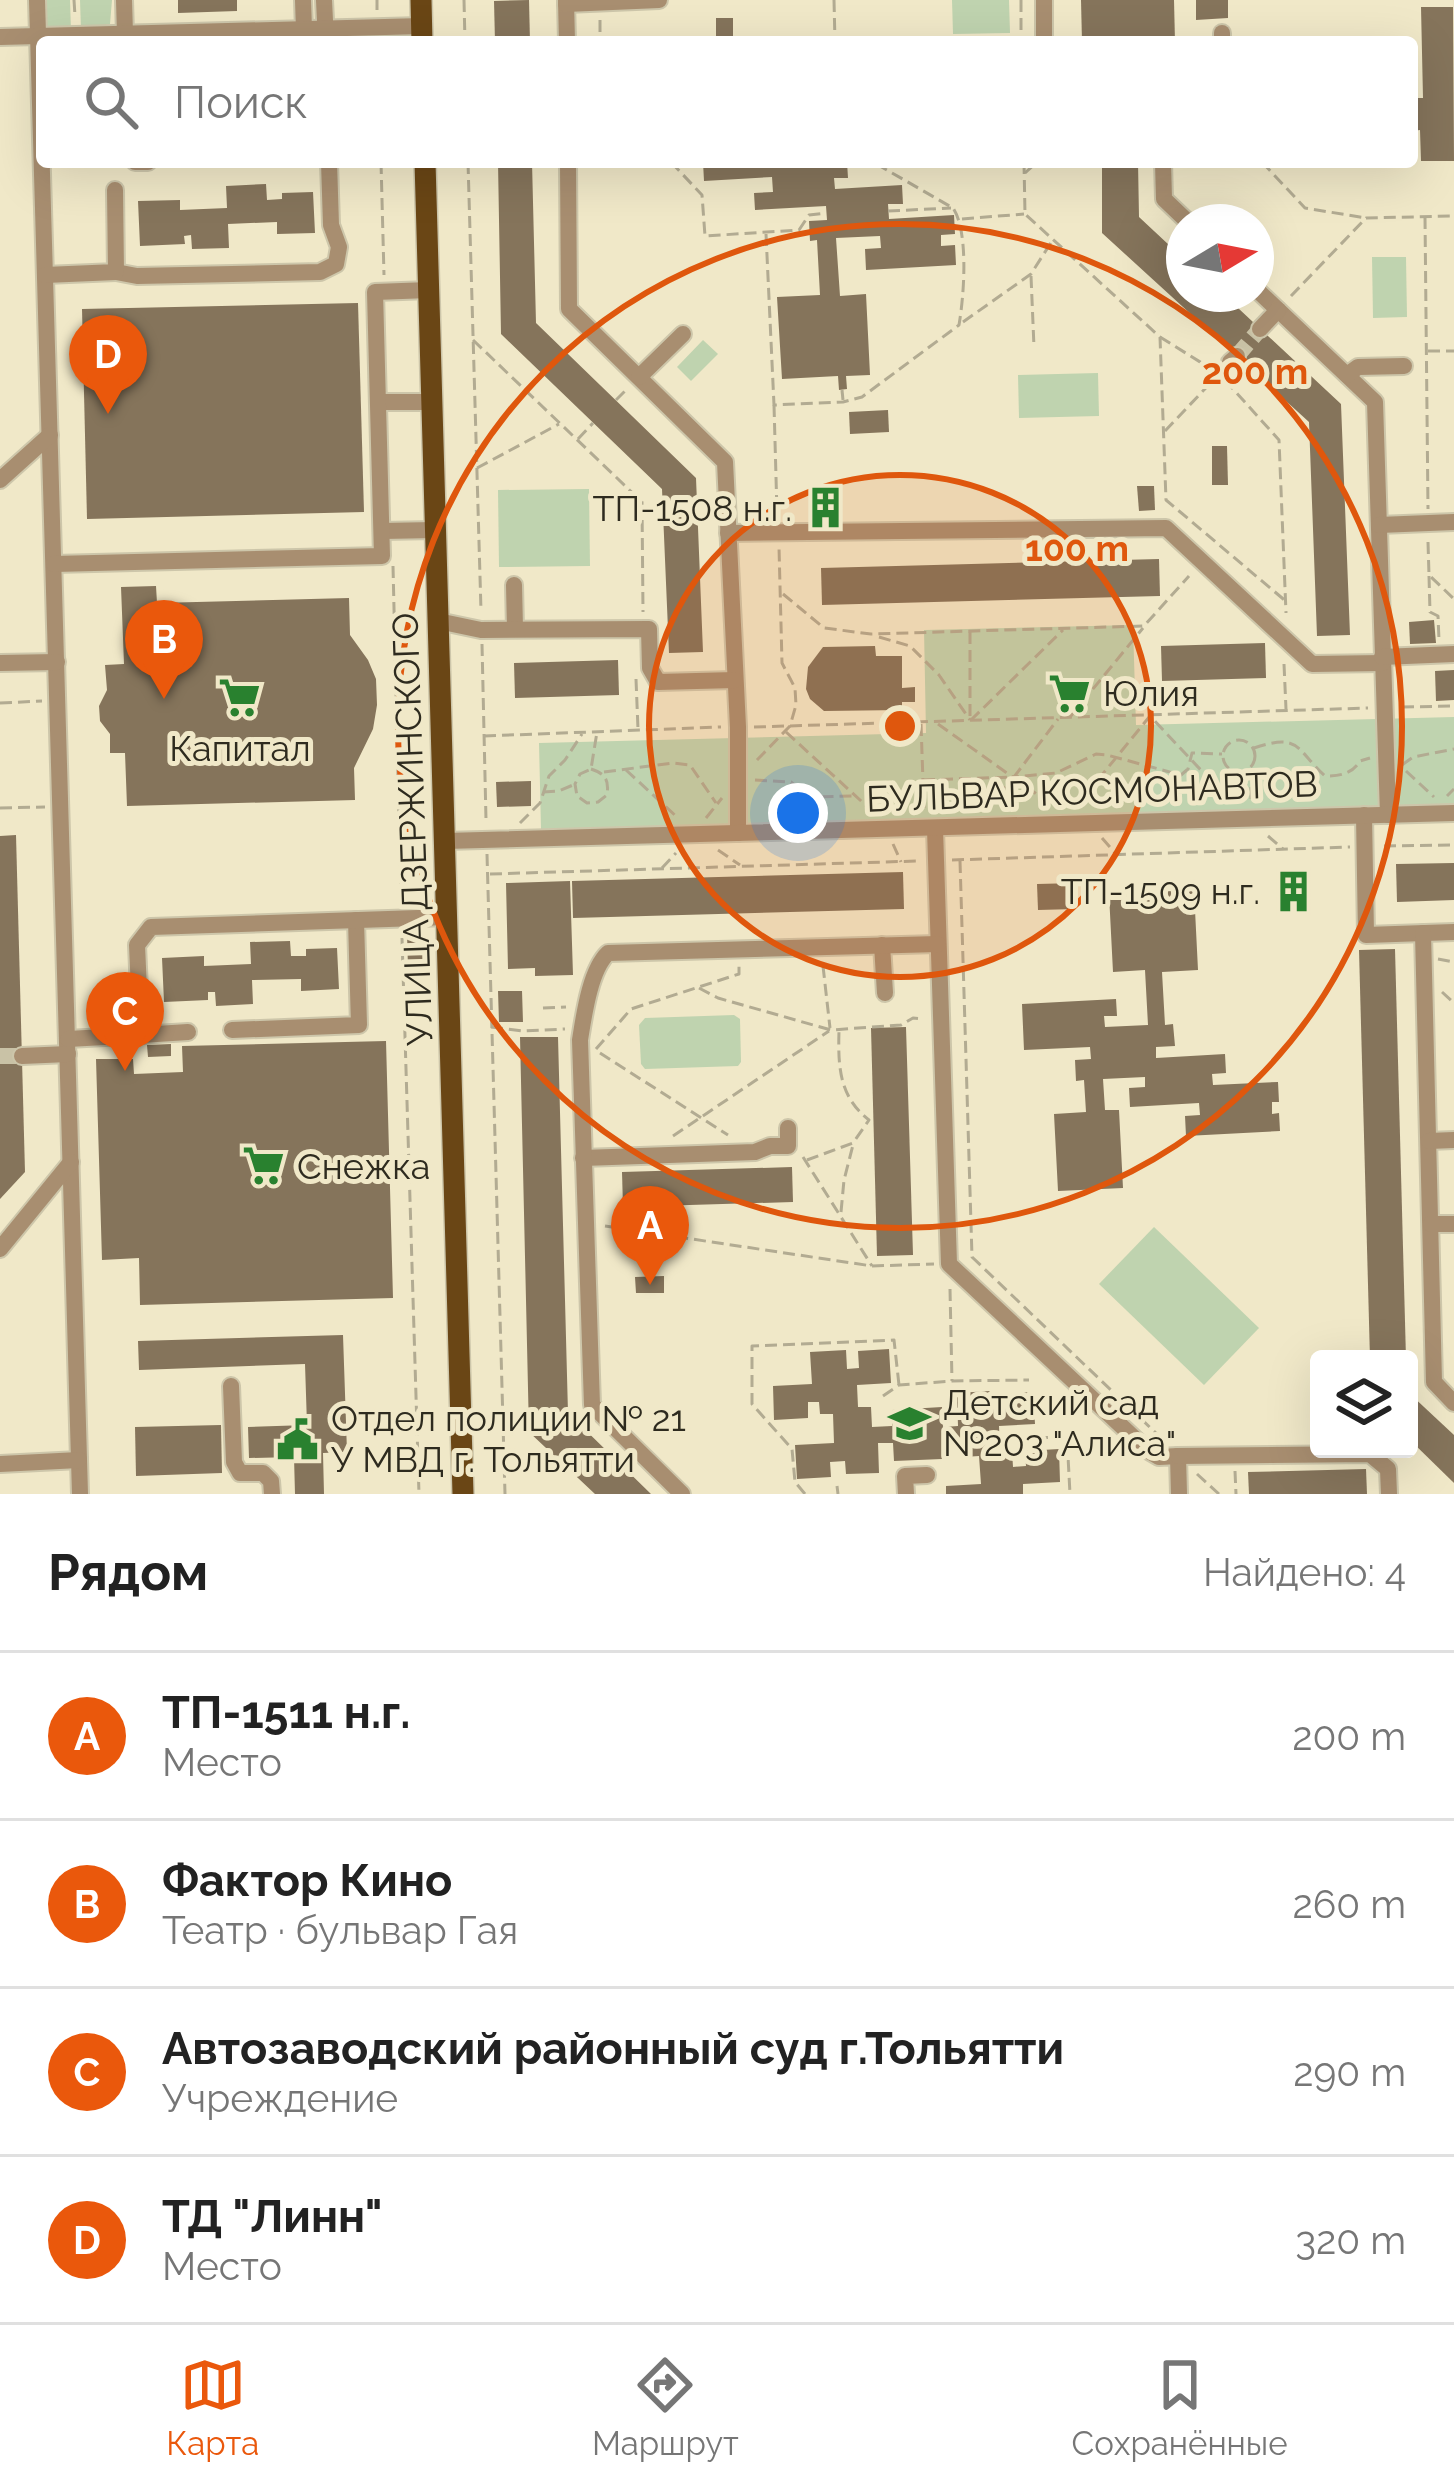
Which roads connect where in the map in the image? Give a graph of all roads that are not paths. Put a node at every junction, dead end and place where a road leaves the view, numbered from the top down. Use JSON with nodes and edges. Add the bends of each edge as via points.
{"nodes":[{"id":1,"x":37,"y":0,"type":"edge"},
{"id":2,"x":124,"y":0,"type":"edge"},
{"id":3,"x":303,"y":0,"type":"edge"},
{"id":4,"x":323,"y":0,"type":"edge"},
{"id":5,"x":421,"y":0,"type":"edge"},
{"id":6,"x":659,"y":0,"type":"edge"},
{"id":7,"x":1044,"y":0,"type":"edge"},
{"id":8,"x":566,"y":2,"type":"edge"},
{"id":9,"x":600,"y":3,"type":"edge"},
{"id":10,"x":304,"y":30,"type":"junction"},
{"id":11,"x":125,"y":34,"type":"junction"},
{"id":12,"x":422,"y":34,"type":"edge"},
{"id":13,"x":38,"y":35,"type":"junction"},
{"id":14,"x":326,"y":36,"type":"edge"},
{"id":15,"x":567,"y":36,"type":"edge"},
{"id":16,"x":1044,"y":36,"type":"edge"},
{"id":17,"x":0,"y":37,"type":"edge"},
{"id":18,"x":42,"y":168,"type":"edge"},
{"id":19,"x":329,"y":168,"type":"edge"},
{"id":20,"x":425,"y":168,"type":"edge"},
{"id":21,"x":568,"y":168,"type":"edge"},
{"id":22,"x":1163,"y":168,"type":"edge"},
{"id":23,"x":115,"y":190,"type":"dead end"},
{"id":24,"x":1169,"y":204,"type":"edge"},
{"id":25,"x":116,"y":272,"type":"junction"},
{"id":26,"x":45,"y":275,"type":"junction"},
{"id":27,"x":429,"y":290,"type":"junction"},
{"id":28,"x":1274,"y":306,"type":"edge"},
{"id":29,"x":1278,"y":310,"type":"junction"},
{"id":30,"x":1260,"y":329,"type":"tunnel mouth"},
{"id":31,"x":683,"y":334,"type":"dead end"},
{"id":32,"x":1403,"y":366,"type":"dead end"},
{"id":33,"x":1347,"y":375,"type":"junction"},
{"id":34,"x":639,"y":377,"type":"junction"},
{"id":35,"x":378,"y":402,"type":"junction"},
{"id":36,"x":432,"y":402,"type":"junction"},
{"id":37,"x":50,"y":435,"type":"junction"},
{"id":38,"x":0,"y":481,"type":"edge"},
{"id":39,"x":1454,"y":522,"type":"edge"},
{"id":40,"x":1379,"y":525,"type":"junction"},
{"id":41,"x":435,"y":530,"type":"junction"},
{"id":42,"x":387,"y":531,"type":"junction"},
{"id":43,"x":728,"y":533,"type":"junction"},
{"id":44,"x":54,"y":564,"type":"junction"},
{"id":45,"x":514,"y":585,"type":"dead end"},
{"id":46,"x":438,"y":620,"type":"junction"},
{"id":47,"x":515,"y":629,"type":"junction"},
{"id":48,"x":1447,"y":654,"type":"edge"},
{"id":49,"x":1382,"y":660,"type":"junction"},
{"id":50,"x":57,"y":662,"type":"junction"},
{"id":51,"x":0,"y":664,"type":"edge"},
{"id":52,"x":735,"y":680,"type":"junction"},
{"id":53,"x":1447,"y":808,"type":"edge"},
{"id":54,"x":1388,"y":814,"type":"junction"},
{"id":55,"x":1364,"y":815,"type":"junction"},
{"id":56,"x":930,"y":829,"type":"junction"},
{"id":57,"x":738,"y":833,"type":"junction"},
{"id":58,"x":445,"y":841,"type":"junction"},
{"id":59,"x":448,"y":917,"type":"junction"},
{"id":60,"x":356,"y":920,"type":"junction"},
{"id":61,"x":1454,"y":932,"type":"edge"},
{"id":62,"x":1424,"y":933,"type":"junction"},
{"id":63,"x":938,"y":944,"type":"junction"},
{"id":64,"x":882,"y":945,"type":"junction"},
{"id":65,"x":885,"y":993,"type":"dead end"},
{"id":66,"x":232,"y":1030,"type":"dead end"},
{"id":67,"x":188,"y":1032,"type":"dead end"},
{"id":68,"x":141,"y":1035,"type":"junction"},
{"id":69,"x":68,"y":1047,"type":"junction"},
{"id":70,"x":22,"y":1056,"type":"tunnel mouth"},
{"id":71,"x":788,"y":1128,"type":"dead end"},
{"id":72,"x":1454,"y":1140,"type":"edge"},
{"id":73,"x":1429,"y":1141,"type":"junction"},
{"id":74,"x":583,"y":1158,"type":"junction"},
{"id":75,"x":71,"y":1162,"type":"junction"},
{"id":76,"x":1454,"y":1224,"type":"edge"},
{"id":77,"x":1430,"y":1225,"type":"junction"},
{"id":78,"x":0,"y":1249,"type":"edge"},
{"id":79,"x":231,"y":1386,"type":"dead end"},
{"id":80,"x":1454,"y":1403,"type":"edge"},
{"id":81,"x":1178,"y":1456,"type":"junction"},
{"id":82,"x":80,"y":1460,"type":"junction"},
{"id":83,"x":0,"y":1464,"type":"edge"},
{"id":84,"x":927,"y":1475,"type":"dead end"},
{"id":85,"x":80,"y":1494,"type":"edge"},
{"id":86,"x":272,"y":1494,"type":"edge"},
{"id":87,"x":463,"y":1494,"type":"edge"},
{"id":88,"x":682,"y":1494,"type":"edge"},
{"id":89,"x":905,"y":1494,"type":"edge"},
{"id":90,"x":1179,"y":1494,"type":"edge"},
{"id":91,"x":1389,"y":1494,"type":"edge"}],
"edges":[{"from":1,"to":13,"type":"street"},
{"from":2,"to":11,"type":"street"},
{"from":3,"to":10,"type":"street"},
{"from":4,"to":14,"type":"street"},
{"from":5,"to":12,"type":"main road"},
{"from":6,"to":9,"type":"street"},
{"from":7,"to":16,"type":"street"},
{"from":8,"to":9,"type":"street"},
{"from":8,"to":15,"type":"street"},
{"from":10,"to":11,"type":"street"},
{"from":10,"to":14,"type":"street"},
{"from":11,"to":13,"type":"street"},
{"from":12,"to":14,"type":"street"},
{"from":13,"to":17,"type":"street"},
{"from":18,"to":26,"type":"street"},
{"from":19,"to":25,"type":"street","via":[[339,247],[336,264],[320,272]]},
{"from":20,"to":27,"type":"main road","name":"УЛИЦА ДЗЕРЖИНСКОГО"},
{"from":21,"to":34,"type":"street","via":[[569,309]]},
{"from":22,"to":24,"type":"street"},
{"from":23,"to":25,"type":"street"},
{"from":25,"to":26,"type":"street"},
{"from":26,"to":37,"type":"street"},
{"from":27,"to":35,"type":"street","via":[[375,292]]},
{"from":27,"to":36,"type":"main road","name":"УЛИЦА ДЗЕРЖИНСКОГО"},
{"from":28,"to":29,"type":"street"},
{"from":29,"to":30,"type":"street"},
{"from":29,"to":33,"type":"street"},
{"from":31,"to":34,"type":"street"},
{"from":32,"to":33,"type":"street","via":[[1358,367]]},
{"from":33,"to":40,"type":"street","via":[[1375,402]]},
{"from":34,"to":43,"type":"street","via":[[725,462]]},
{"from":35,"to":36,"type":"street"},
{"from":35,"to":42,"type":"street"},
{"from":36,"to":41,"type":"main road","name":"УЛИЦА ДЗЕРЖИНСКОГО"},
{"from":37,"to":38,"type":"street"},
{"from":37,"to":44,"type":"street"},
{"from":39,"to":40,"type":"street"},
{"from":40,"to":49,"type":"street"},
{"from":41,"to":42,"type":"street"},
{"from":41,"to":46,"type":"main road","name":"УЛИЦА ДЗЕРЖИНСКОГО"},
{"from":42,"to":44,"type":"street","via":[[382,556]]},
{"from":43,"to":49,"type":"street","via":[[1166,528],[1312,664]]},
{"from":43,"to":52,"type":"street"},
{"from":44,"to":50,"type":"street"},
{"from":45,"to":47,"type":"street"},
{"from":46,"to":47,"type":"street"},
{"from":46,"to":58,"type":"main road","name":"УЛИЦА ДЗЕРЖИНСКОГО"},
{"from":47,"to":52,"type":"street","via":[[649,628],[658,682]]},
{"from":48,"to":49,"type":"street"},
{"from":49,"to":54,"type":"street"},
{"from":50,"to":51,"type":"street"},
{"from":50,"to":69,"type":"street"},
{"from":52,"to":57,"type":"street"},
{"from":53,"to":54,"type":"street","name":"БУЛЬВАР КОСМОНАВТОВ"},
{"from":54,"to":55,"type":"street","name":"БУЛЬВАР КОСМОНАВТОВ"},
{"from":55,"to":56,"type":"street","name":"БУЛЬВАР КОСМОНАВТОВ"},
{"from":55,"to":62,"type":"street","via":[[1366,935]]},
{"from":56,"to":57,"type":"street","name":"БУЛЬВАР КОСМОНАВТОВ"},
{"from":56,"to":63,"type":"street"},
{"from":57,"to":58,"type":"street","name":"БУЛЬВАР КОСМОНАВТОВ"},
{"from":58,"to":59,"type":"main road","name":"УЛИЦА ДЗЕРЖИНСКОГО"},
{"from":59,"to":60,"type":"street"},
{"from":59,"to":87,"type":"main road","name":"УЛИЦА ДЗЕРЖИНСКОГО"},
{"from":60,"to":66,"type":"street","via":[[359,1025]]},
{"from":60,"to":68,"type":"street","via":[[151,927],[137,945]]},
{"from":61,"to":62,"type":"street"},
{"from":62,"to":73,"type":"street"},
{"from":63,"to":64,"type":"street"},
{"from":63,"to":81,"type":"street","via":[[949,1264],[1147,1450]]},
{"from":64,"to":65,"type":"street"},
{"from":64,"to":74,"type":"street","via":[[608,953],[580,1040]]},
{"from":67,"to":68,"type":"street"},
{"from":68,"to":69,"type":"street"},
{"from":69,"to":70,"type":"street"},
{"from":69,"to":75,"type":"street"},
{"from":71,"to":74,"type":"street","via":[[788,1146],[754,1152]]},
{"from":72,"to":73,"type":"street"},
{"from":73,"to":77,"type":"street"},
{"from":74,"to":88,"type":"street","via":[[592,1405]]},
{"from":75,"to":78,"type":"street"},
{"from":75,"to":82,"type":"street"},
{"from":76,"to":77,"type":"street"},
{"from":77,"to":80,"type":"street","via":[[1434,1382]]},
{"from":79,"to":86,"type":"street","via":[[234,1462],[240,1473],[262,1473]]},
{"from":81,"to":90,"type":"street"},
{"from":81,"to":91,"type":"street","via":[[1370,1454],[1388,1469]]},
{"from":82,"to":83,"type":"street"},
{"from":82,"to":85,"type":"street"},
{"from":84,"to":89,"type":"street","via":[[905,1476]]}]}
